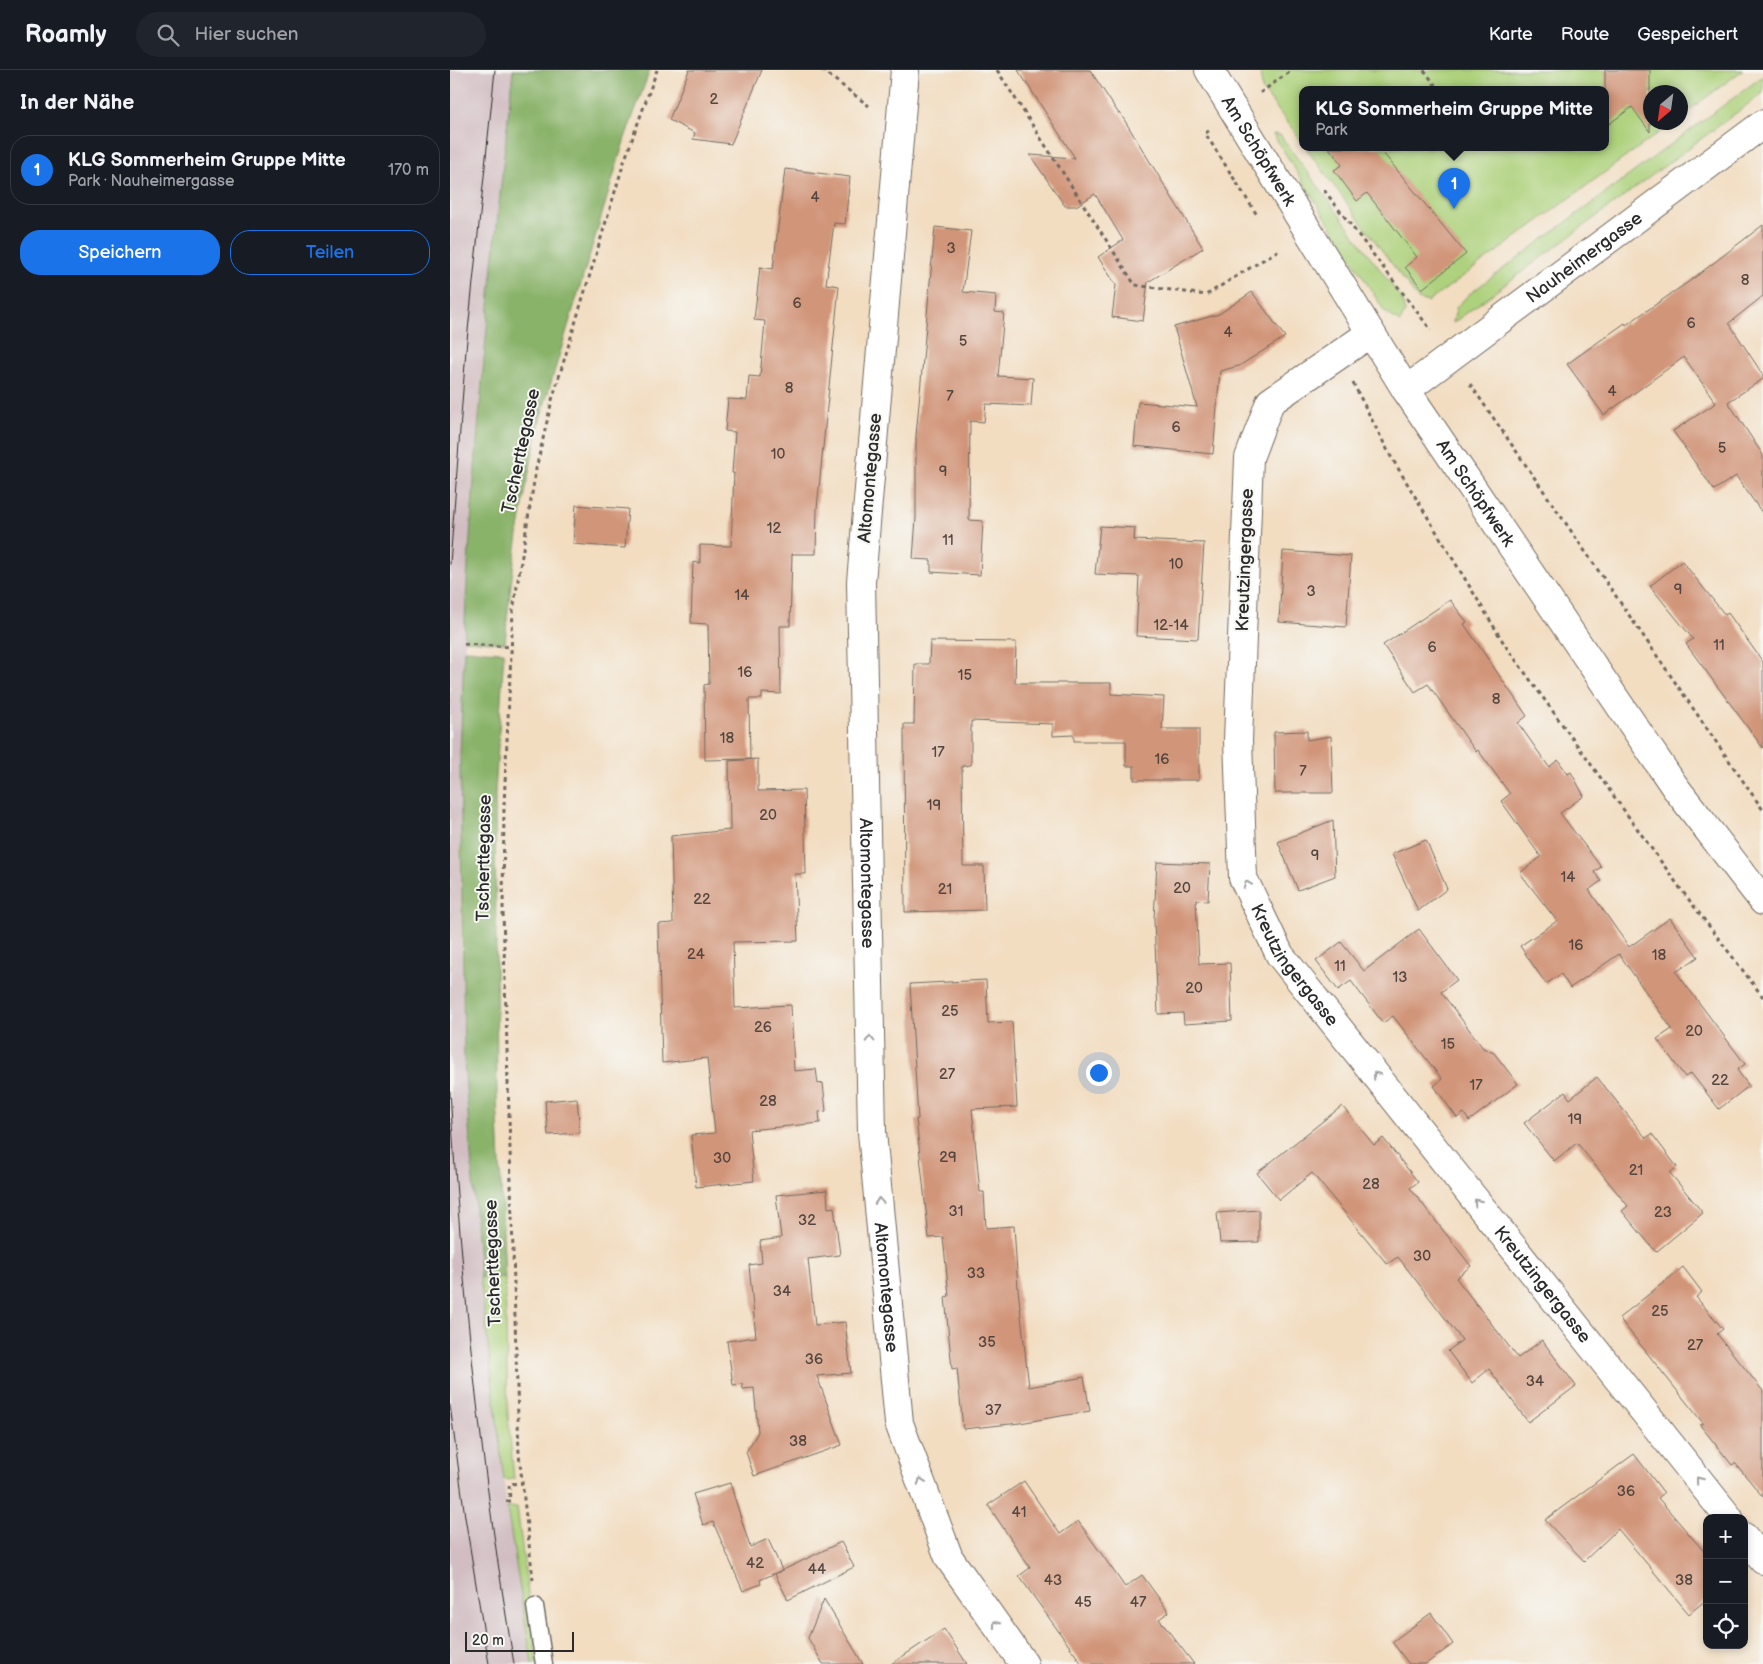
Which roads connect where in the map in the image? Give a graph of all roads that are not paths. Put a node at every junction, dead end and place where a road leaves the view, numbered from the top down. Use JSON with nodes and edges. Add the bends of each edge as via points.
{"nodes":[{"id":1,"x":905,"y":70,"type":"edge"},
{"id":2,"x":1209,"y":70,"type":"edge"},
{"id":3,"x":1763,"y":124,"type":"edge"},
{"id":4,"x":1370,"y":333,"type":"junction"},
{"id":5,"x":1406,"y":390,"type":"junction"},
{"id":6,"x":1763,"y":901,"type":"edge"},
{"id":7,"x":1726,"y":1514,"type":"edge"},
{"id":8,"x":1748,"y":1542,"type":"edge"},
{"id":9,"x":1763,"y":1560,"type":"edge"},
{"id":10,"x":535,"y":1606,"type":"road end"},
{"id":11,"x":544,"y":1664,"type":"edge"},
{"id":12,"x":1024,"y":1664,"type":"edge"}],
"edges":[{"from":12,"to":1,"type":"street","name":"Altomontegasse","one_way":true,"via":[[949,1558],[900,1423],[872,1132],[861,582]]},
{"from":2,"to":4,"type":"street","name":"Am Schöpfwerk"},
{"from":3,"to":5,"type":"street","name":"Nauheimergasse"},
{"from":4,"to":5,"type":"street","name":"Am Schöpfwerk"},
{"from":7,"to":4,"type":"street","name":"Kreutzingergasse","one_way":true,"via":[[1280,955],[1243,878],[1238,740],[1249,458],[1270,402]]},
{"from":5,"to":6,"type":"street","name":"Am Schöpfwerk","via":[[1675,787]]},
{"from":8,"to":9,"type":"street"},
{"from":10,"to":11,"type":"lane"}]}
